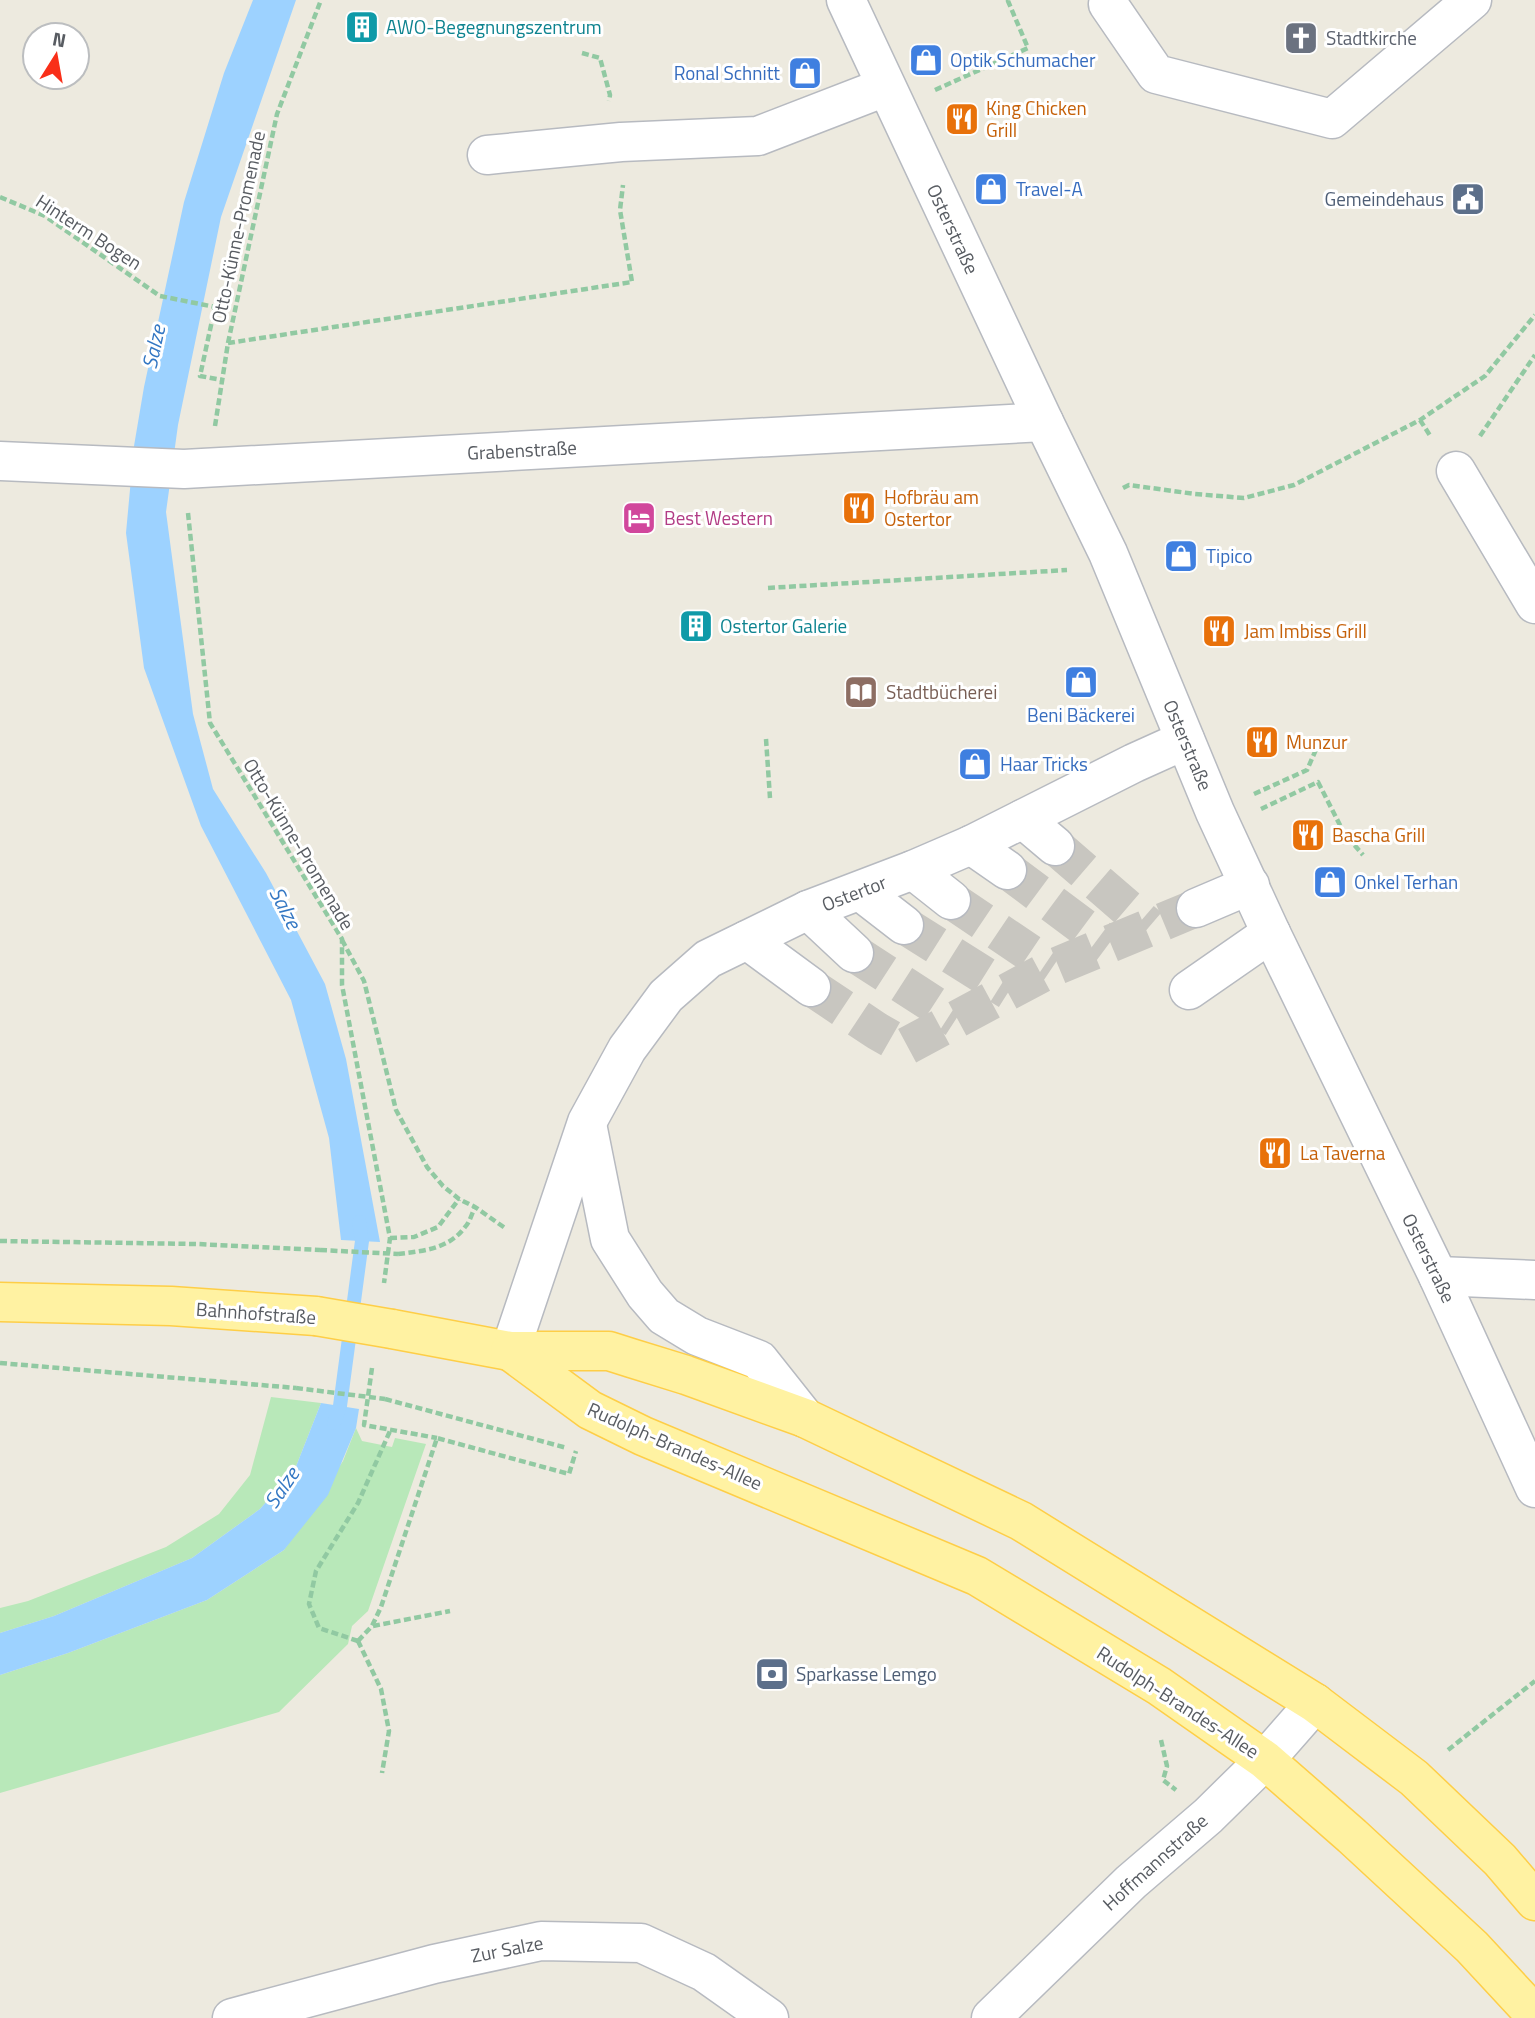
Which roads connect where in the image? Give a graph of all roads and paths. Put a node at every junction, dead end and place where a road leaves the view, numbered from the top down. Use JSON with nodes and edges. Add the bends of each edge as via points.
{"nodes":[{"id":1,"x":321,"y":0,"type":"edge"},
{"id":2,"x":846,"y":0,"type":"edge"},
{"id":3,"x":1010,"y":0,"type":"edge"},
{"id":4,"x":1109,"y":0,"type":"edge"},
{"id":5,"x":1472,"y":0,"type":"edge"},
{"id":6,"x":582,"y":53,"type":"dead end"},
{"id":7,"x":886,"y":87,"type":"junction"},
{"id":8,"x":932,"y":92,"type":"dead end"},
{"id":9,"x":617,"y":143,"type":"junction"},
{"id":10,"x":487,"y":155,"type":"dead end"},
{"id":11,"x":0,"y":197,"type":"edge"},
{"id":12,"x":1535,"y":315,"type":"edge"},
{"id":13,"x":228,"y":343,"type":"junction"},
{"id":14,"x":1535,"y":355,"type":"edge"},
{"id":15,"x":222,"y":380,"type":"junction"},
{"id":16,"x":1044,"y":422,"type":"junction"},
{"id":17,"x":0,"y":461,"type":"edge"},
{"id":18,"x":196,"y":467,"type":"junction"},
{"id":19,"x":1456,"y":471,"type":"joint"},
{"id":20,"x":1084,"y":506,"type":"junction"},
{"id":21,"x":1108,"y":553,"type":"junction"},
{"id":22,"x":768,"y":588,"type":"dead end"},
{"id":23,"x":1535,"y":604,"type":"edge"},
{"id":24,"x":766,"y":739,"type":"dead end"},
{"id":25,"x":1185,"y":740,"type":"junction"},
{"id":26,"x":1318,"y":745,"type":"dead end"},
{"id":27,"x":1270,"y":787,"type":"dead end"},
{"id":28,"x":770,"y":798,"type":"dead end"},
{"id":29,"x":1277,"y":801,"type":"dead end"},
{"id":30,"x":1023,"y":818,"type":"junction"},
{"id":31,"x":971,"y":845,"type":"junction"},
{"id":32,"x":1055,"y":846,"type":"tunnel mouth"},
{"id":33,"x":1363,"y":855,"type":"dead end"},
{"id":34,"x":913,"y":870,"type":"junction"},
{"id":35,"x":1007,"y":870,"type":"tunnel mouth"},
{"id":36,"x":1250,"y":885,"type":"junction"},
{"id":37,"x":859,"y":891,"type":"junction"},
{"id":38,"x":951,"y":900,"type":"tunnel mouth"},
{"id":39,"x":1196,"y":908,"type":"tunnel mouth"},
{"id":40,"x":808,"y":910,"type":"junction"},
{"id":41,"x":904,"y":925,"type":"tunnel mouth"},
{"id":42,"x":1271,"y":933,"type":"junction"},
{"id":43,"x":342,"y":939,"type":"junction"},
{"id":44,"x":747,"y":940,"type":"junction"},
{"id":45,"x":854,"y":953,"type":"tunnel mouth"},
{"id":46,"x":811,"y":987,"type":"tunnel mouth"},
{"id":47,"x":1189,"y":990,"type":"dead end"},
{"id":48,"x":587,"y":1122,"type":"junction"},
{"id":49,"x":459,"y":1199,"type":"junction"},
{"id":50,"x":0,"y":1241,"type":"edge"},
{"id":51,"x":1438,"y":1276,"type":"junction"},
{"id":52,"x":1535,"y":1280,"type":"edge"},
{"id":53,"x":0,"y":1302,"type":"edge"},
{"id":54,"x":510,"y":1352,"type":"junction"},
{"id":55,"x":0,"y":1363,"type":"edge"},
{"id":56,"x":805,"y":1418,"type":"junction"},
{"id":57,"x":437,"y":1438,"type":"junction"},
{"id":58,"x":1535,"y":1488,"type":"edge"},
{"id":59,"x":450,"y":1611,"type":"dead end"},
{"id":60,"x":372,"y":1626,"type":"junction"},
{"id":61,"x":358,"y":1641,"type":"junction"},
{"id":62,"x":1535,"y":1681,"type":"edge"},
{"id":63,"x":1315,"y":1703,"type":"junction"},
{"id":64,"x":1161,"y":1739,"type":"dead end"},
{"id":65,"x":1440,"y":1757,"type":"dead end"},
{"id":66,"x":1265,"y":1760,"type":"junction"},
{"id":67,"x":382,"y":1773,"type":"dead end"},
{"id":68,"x":1208,"y":1816,"type":"junction"},
{"id":69,"x":1535,"y":1901,"type":"edge"},
{"id":70,"x":1535,"y":2015,"type":"edge"},
{"id":71,"x":244,"y":2016,"type":"edge"},
{"id":72,"x":996,"y":2016,"type":"edge"},
{"id":73,"x":769,"y":2018,"type":"edge"}],
"edges":[{"from":1,"to":13,"type":"path","name":"Otto-Künne-Promenade","via":[[277,114]]},
{"from":2,"to":7,"type":"street","name":"Osterstraße"},
{"from":3,"to":8,"type":"path","via":[[1028,48]]},
{"from":4,"to":5,"type":"street","via":[[1156,74],[1332,118]]},
{"from":6,"to":9,"type":"path","via":[[600,58]]},
{"from":7,"to":9,"type":"street","via":[[758,136]]},
{"from":7,"to":16,"type":"street","name":"Osterstraße"},
{"from":9,"to":10,"type":"street"},
{"from":9,"to":13,"type":"path","via":[[620,210],[632,282]]},
{"from":11,"to":15,"type":"path","name":"Hinterm Bogen","via":[[45,216],[160,296],[215,307],[200,376]]},
{"from":12,"to":20,"type":"path","via":[[1485,376],[1420,420],[1294,485],[1244,498],[1129,485]]},
{"from":13,"to":15,"type":"path","name":"Otto-Künne-Promenade"},
{"from":14,"to":19,"type":"path"},
{"from":15,"to":18,"type":"path","name":"Otto-Künne-Promenade"},
{"from":16,"to":18,"type":"street","name":"Grabenstraße"},
{"from":16,"to":20,"type":"street","name":"Osterstraße"},
{"from":17,"to":18,"type":"street","name":"Grabenstraße"},
{"from":18,"to":43,"type":"path","name":"Otto-Künne-Promenade","via":[[210,723]]},
{"from":19,"to":23,"type":"street"},
{"from":20,"to":21,"type":"street","name":"Osterstraße"},
{"from":21,"to":22,"type":"path","via":[[1064,571]]},
{"from":21,"to":25,"type":"street","name":"Osterstraße"},
{"from":24,"to":28,"type":"path"},
{"from":25,"to":30,"type":"street","name":"Ostertor"},
{"from":25,"to":36,"type":"street","name":"Osterstraße"},
{"from":26,"to":27,"type":"path","via":[[1307,770]]},
{"from":29,"to":33,"type":"path","via":[[1318,782],[1344,833]]},
{"from":30,"to":31,"type":"street","name":"Ostertor"},
{"from":30,"to":32,"type":"street"},
{"from":31,"to":34,"type":"street","name":"Ostertor"},
{"from":31,"to":35,"type":"street"},
{"from":34,"to":37,"type":"street","name":"Ostertor"},
{"from":34,"to":38,"type":"street"},
{"from":36,"to":39,"type":"street"},
{"from":36,"to":42,"type":"street","name":"Osterstraße"},
{"from":37,"to":40,"type":"street","name":"Ostertor"},
{"from":37,"to":41,"type":"street"},
{"from":40,"to":44,"type":"street","name":"Ostertor"},
{"from":40,"to":45,"type":"street"},
{"from":42,"to":47,"type":"street"},
{"from":42,"to":51,"type":"street","name":"Osterstraße"},
{"from":43,"to":49,"type":"path","via":[[364,981],[396,1110],[427,1167]]},
{"from":43,"to":49,"type":"path","name":"Otto-Künne-Promenade","via":[[342,985],[390,1238],[414,1237],[438,1227]]},
{"from":44,"to":46,"type":"street"},
{"from":44,"to":48,"type":"street","name":"Ostertor","via":[[708,959],[666,996],[627,1049]]},
{"from":48,"to":54,"type":"street","name":"Ostertor"},
{"from":48,"to":56,"type":"street","via":[[610,1239],[645,1294],[664,1316],[697,1336],[759,1360]]},
{"from":49,"to":50,"type":"path","bridge":true,"via":[[475,1207],[466,1227],[452,1240],[434,1249],[398,1254]]},
{"from":51,"to":52,"type":"street"},
{"from":51,"to":58,"type":"street","name":"Osterstraße"},
{"from":53,"to":54,"type":"main road","name":"Bahnhofstraße","bridge":true,"via":[[316,1316]]},
{"from":54,"to":56,"type":"main road","via":[[609,1351]]},
{"from":54,"to":66,"type":"main road","name":"Rudolph-Brandes-Allee","via":[[590,1410],[643,1436],[977,1576],[1159,1686]]},
{"from":55,"to":57,"type":"path","bridge":true,"via":[[385,1399],[576,1451],[569,1474]]},
{"from":56,"to":63,"type":"main road","via":[[1020,1521]]},
{"from":57,"to":60,"type":"path"},
{"from":57,"to":61,"type":"path","via":[[390,1431],[358,1503],[316,1571],[309,1604],[319,1628]]},
{"from":59,"to":60,"type":"path"},
{"from":60,"to":61,"type":"path"},
{"from":61,"to":67,"type":"path","via":[[381,1689],[389,1731]]},
{"from":62,"to":65,"type":"path"},
{"from":63,"to":66,"type":"street","name":"Hoffmannstraße"},
{"from":63,"to":69,"type":"main road","via":[[1414,1779],[1500,1860]]},
{"from":64,"to":68,"type":"path","via":[[1167,1766],[1163,1780]]},
{"from":66,"to":68,"type":"street","name":"Hoffmannstraße"},
{"from":66,"to":70,"type":"main road","name":"Rudolph-Brandes-Allee","via":[[1472,1947]]},
{"from":68,"to":72,"type":"street","name":"Hoffmannstraße","via":[[1131,1882]]},
{"from":71,"to":73,"type":"street","name":"Zur Salze","via":[[434,1964],[541,1941],[641,1943],[704,1972]]}]}
